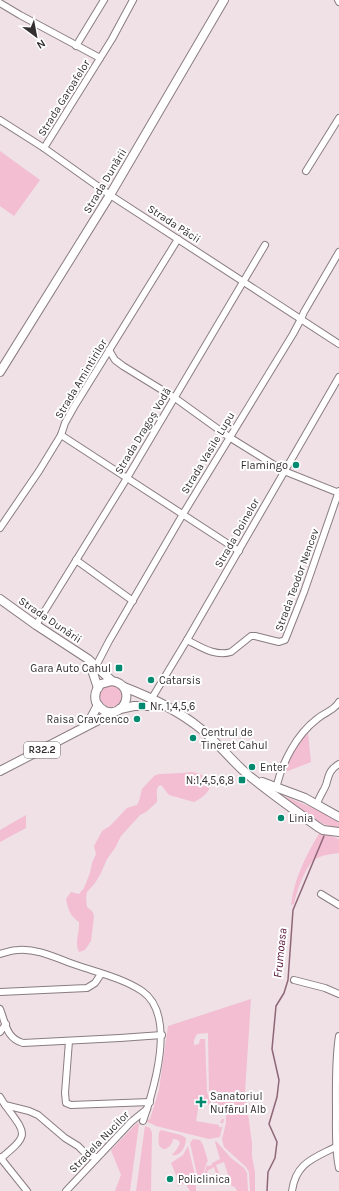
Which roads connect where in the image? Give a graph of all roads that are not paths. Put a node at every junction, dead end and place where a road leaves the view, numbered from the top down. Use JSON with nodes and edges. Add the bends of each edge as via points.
{"nodes":[{"id":1,"x":104,"y":0,"type":"edge"},
{"id":2,"x":133,"y":0,"type":"edge"},
{"id":3,"x":224,"y":0,"type":"edge"},
{"id":4,"x":0,"y":3,"type":"edge"},
{"id":5,"x":76,"y":46,"type":"junction"},
{"id":6,"x":100,"y":58,"type":"junction"},
{"id":7,"x":339,"y":118,"type":"edge"},
{"id":8,"x":0,"y":120,"type":"edge"},
{"id":9,"x":44,"y":148,"type":"junction"},
{"id":10,"x":306,"y":171,"type":"dead end"},
{"id":11,"x":110,"y":195,"type":"junction"},
{"id":12,"x":178,"y":239,"type":"junction"},
{"id":13,"x":265,"y":245,"type":"dead end"},
{"id":14,"x":339,"y":252,"type":"edge"},
{"id":15,"x":244,"y":281,"type":"junction"},
{"id":16,"x":301,"y":319,"type":"junction"},
{"id":17,"x":339,"y":344,"type":"edge"},
{"id":18,"x":109,"y":350,"type":"junction"},
{"id":19,"x":0,"y":372,"type":"edge"},
{"id":20,"x":339,"y":377,"type":"edge"},
{"id":21,"x":175,"y":398,"type":"junction"},
{"id":22,"x":61,"y":435,"type":"junction"},
{"id":23,"x":229,"y":437,"type":"junction"},
{"id":24,"x":284,"y":471,"type":"junction"},
{"id":25,"x":127,"y":478,"type":"junction"},
{"id":26,"x":339,"y":492,"type":"edge"},
{"id":27,"x":182,"y":514,"type":"junction"},
{"id":28,"x":0,"y":528,"type":"edge"},
{"id":29,"x":238,"y":551,"type":"junction"},
{"id":30,"x":76,"y":560,"type":"junction"},
{"id":31,"x":0,"y":599,"type":"edge"},
{"id":32,"x":133,"y":601,"type":"junction"},
{"id":33,"x":36,"y":625,"type":"junction"},
{"id":34,"x":187,"y":640,"type":"junction"},
{"id":35,"x":88,"y":659,"type":"junction"},
{"id":36,"x":96,"y":666,"type":"junction"},
{"id":37,"x":112,"y":680,"type":"junction"},
{"id":38,"x":124,"y":687,"type":"junction"},
{"id":39,"x":98,"y":688,"type":"junction"},
{"id":40,"x":152,"y":698,"type":"junction"},
{"id":41,"x":339,"y":702,"type":"edge"},
{"id":42,"x":98,"y":705,"type":"junction"},
{"id":43,"x":167,"y":706,"type":"junction"},
{"id":44,"x":337,"y":708,"type":"edge"},
{"id":45,"x":117,"y":710,"type":"junction"},
{"id":46,"x":83,"y":728,"type":"junction"},
{"id":47,"x":339,"y":764,"type":"edge"},
{"id":48,"x":0,"y":771,"type":"edge"},
{"id":49,"x":253,"y":778,"type":"junction"},
{"id":50,"x":276,"y":788,"type":"junction"},
{"id":51,"x":288,"y":792,"type":"junction"},
{"id":52,"x":281,"y":801,"type":"junction"},
{"id":53,"x":317,"y":804,"type":"junction"},
{"id":54,"x":339,"y":817,"type":"edge"},
{"id":55,"x":339,"y":832,"type":"edge"},
{"id":56,"x":321,"y":894,"type":"dead end"},
{"id":57,"x":339,"y":904,"type":"edge"},
{"id":58,"x":0,"y":954,"type":"edge"},
{"id":59,"x":101,"y":974,"type":"junction"},
{"id":60,"x":294,"y":980,"type":"dead end"},
{"id":61,"x":0,"y":992,"type":"edge"},
{"id":62,"x":339,"y":994,"type":"edge"},
{"id":63,"x":0,"y":1009,"type":"edge"},
{"id":64,"x":6,"y":1024,"type":"junction"},
{"id":65,"x":0,"y":1032,"type":"edge"},
{"id":66,"x":162,"y":1035,"type":"junction"},
{"id":67,"x":339,"y":1036,"type":"edge"},
{"id":68,"x":69,"y":1041,"type":"junction"},
{"id":69,"x":0,"y":1097,"type":"edge"},
{"id":70,"x":150,"y":1102,"type":"junction"},
{"id":71,"x":5,"y":1105,"type":"junction"},
{"id":72,"x":147,"y":1109,"type":"junction"},
{"id":73,"x":143,"y":1121,"type":"dead end"},
{"id":74,"x":338,"y":1146,"type":"edge"},
{"id":75,"x":97,"y":1157,"type":"junction"},
{"id":76,"x":1,"y":1158,"type":"edge"},
{"id":77,"x":339,"y":1168,"type":"edge"},
{"id":78,"x":27,"y":1191,"type":"edge"},
{"id":79,"x":66,"y":1191,"type":"edge"},
{"id":80,"x":292,"y":1191,"type":"edge"}],
"edges":[{"from":1,"to":5,"type":"street"},
{"from":2,"to":6,"type":"street","name":"Strada Garoafelor"},
{"from":3,"to":11,"type":"main road","name":"Strada Dunării"},
{"from":4,"to":5,"type":"street","name":"Strada Garoafelor"},
{"from":5,"to":6,"type":"street","name":"Strada Garoafelor"},
{"from":6,"to":9,"type":"street","name":"Strada Garoafelor"},
{"from":7,"to":10,"type":"street"},
{"from":8,"to":9,"type":"street","name":"Strada Păcii"},
{"from":9,"to":11,"type":"street","name":"Strada Păcii"},
{"from":11,"to":12,"type":"street","name":"Strada Păcii"},
{"from":11,"to":19,"type":"main road","name":"Strada Dunării"},
{"from":12,"to":15,"type":"street","name":"Strada Păcii"},
{"from":12,"to":18,"type":"street","name":"Strada Amintirilor"},
{"from":13,"to":15,"type":"street","name":"Strada Dragoș Vodă"},
{"from":14,"to":16,"type":"street","name":"Strada Vasile Lupu"},
{"from":15,"to":16,"type":"street","name":"Strada Păcii"},
{"from":15,"to":21,"type":"street","name":"Strada Dragoș Vodă"},
{"from":16,"to":17,"type":"street","name":"Strada Păcii"},
{"from":16,"to":23,"type":"street","name":"Strada Vasile Lupu"},
{"from":18,"to":21,"type":"street","via":[[115,360],[123,366]]},
{"from":18,"to":22,"type":"street","name":"Strada Amintirilor","via":[[65,423]]},
{"from":20,"to":24,"type":"street","name":"Strada Doinelor"},
{"from":21,"to":23,"type":"street"},
{"from":21,"to":25,"type":"street","name":"Strada Dragoș Vodă"},
{"from":22,"to":25,"type":"street"},
{"from":22,"to":28,"type":"street","name":"Strada Amintirilor"},
{"from":23,"to":24,"type":"street"},
{"from":23,"to":27,"type":"street","name":"Strada Vasile Lupu"},
{"from":24,"to":26,"type":"street"},
{"from":24,"to":29,"type":"street","name":"Strada Doinelor"},
{"from":25,"to":27,"type":"street"},
{"from":25,"to":30,"type":"street","name":"Strada Dragoș Vodă"},
{"from":26,"to":34,"type":"street","name":"Strada Teodor Nencev","via":[[285,640],[279,642],[251,636],[228,653],[209,651]]},
{"from":27,"to":29,"type":"street"},
{"from":27,"to":32,"type":"street","name":"Strada Vasile Lupu"},
{"from":29,"to":34,"type":"street","name":"Strada Doinelor"},
{"from":30,"to":32,"type":"street"},
{"from":30,"to":33,"type":"street","name":"Strada Dragoș Vodă"},
{"from":31,"to":33,"type":"main road","name":"Strada Dunării"},
{"from":32,"to":36,"type":"street","name":"Strada Vasile Lupu"},
{"from":33,"to":35,"type":"main road","name":"Strada Dunării"},
{"from":34,"to":40,"type":"street","name":"Strada Doinelor"},
{"from":35,"to":36,"type":"main road","name":"Strada Dunării"},
{"from":35,"to":39,"type":"main road"},
{"from":36,"to":37,"type":"main road","name":"Strada Dunării"},
{"from":37,"to":38,"type":"main road"},
{"from":37,"to":39,"type":"main road"},
{"from":38,"to":40,"type":"main road"},
{"from":38,"to":45,"type":"main road","via":[[127,699]]},
{"from":39,"to":42,"type":"main road","via":[[95,696]]},
{"from":40,"to":43,"type":"main road"},
{"from":41,"to":44,"type":"street"},
{"from":42,"to":45,"type":"main road","via":[[106,711]]},
{"from":42,"to":46,"type":"main road","number":"R32.2"},
{"from":43,"to":45,"type":"main road","via":[[134,706]]},
{"from":43,"to":49,"type":"main road","via":[[200,729]]},
{"from":44,"to":50,"type":"street","via":[[317,718],[298,739],[279,774]]},
{"from":45,"to":46,"type":"main road","number":"R32.2"},
{"from":46,"to":48,"type":"main road","number":"R32.2"},
{"from":47,"to":53,"type":"street","via":[[329,772]]},
{"from":49,"to":50,"type":"main road"},
{"from":49,"to":52,"type":"main road"},
{"from":50,"to":51,"type":"main road"},
{"from":51,"to":52,"type":"main road","via":[[280,796]]},
{"from":51,"to":53,"type":"main road"},
{"from":52,"to":55,"type":"main road","via":[[323,830]]},
{"from":53,"to":54,"type":"main road"},
{"from":56,"to":57,"type":"street"},
{"from":58,"to":59,"type":"street","via":[[14,950],[38,952]]},
{"from":59,"to":61,"type":"street","via":[[95,984],[87,988]]},
{"from":59,"to":66,"type":"street","via":[[136,988],[149,998],[158,1016]]},
{"from":60,"to":62,"type":"street"},
{"from":63,"to":64,"type":"street"},
{"from":64,"to":65,"type":"street"},
{"from":64,"to":68,"type":"street","via":[[11,1037],[22,1043]]},
{"from":66,"to":68,"type":"street"},
{"from":66,"to":70,"type":"street"},
{"from":67,"to":74,"type":"street"},
{"from":68,"to":70,"type":"street","via":[[66,1103],[71,1105]]},
{"from":69,"to":71,"type":"street"},
{"from":70,"to":72,"type":"street"},
{"from":71,"to":75,"type":"street","via":[[38,1115],[88,1156]]},
{"from":71,"to":76,"type":"street","via":[[21,1127],[23,1136],[20,1142]]},
{"from":72,"to":73,"type":"street"},
{"from":72,"to":75,"type":"street","name":"Stradela Nucilor"},
{"from":74,"to":77,"type":"street","via":[[336,1156]]},
{"from":74,"to":80,"type":"street","via":[[311,1159],[301,1167]]},
{"from":75,"to":79,"type":"street","name":"Stradela Nucilor"},
{"from":76,"to":78,"type":"street"}]}
